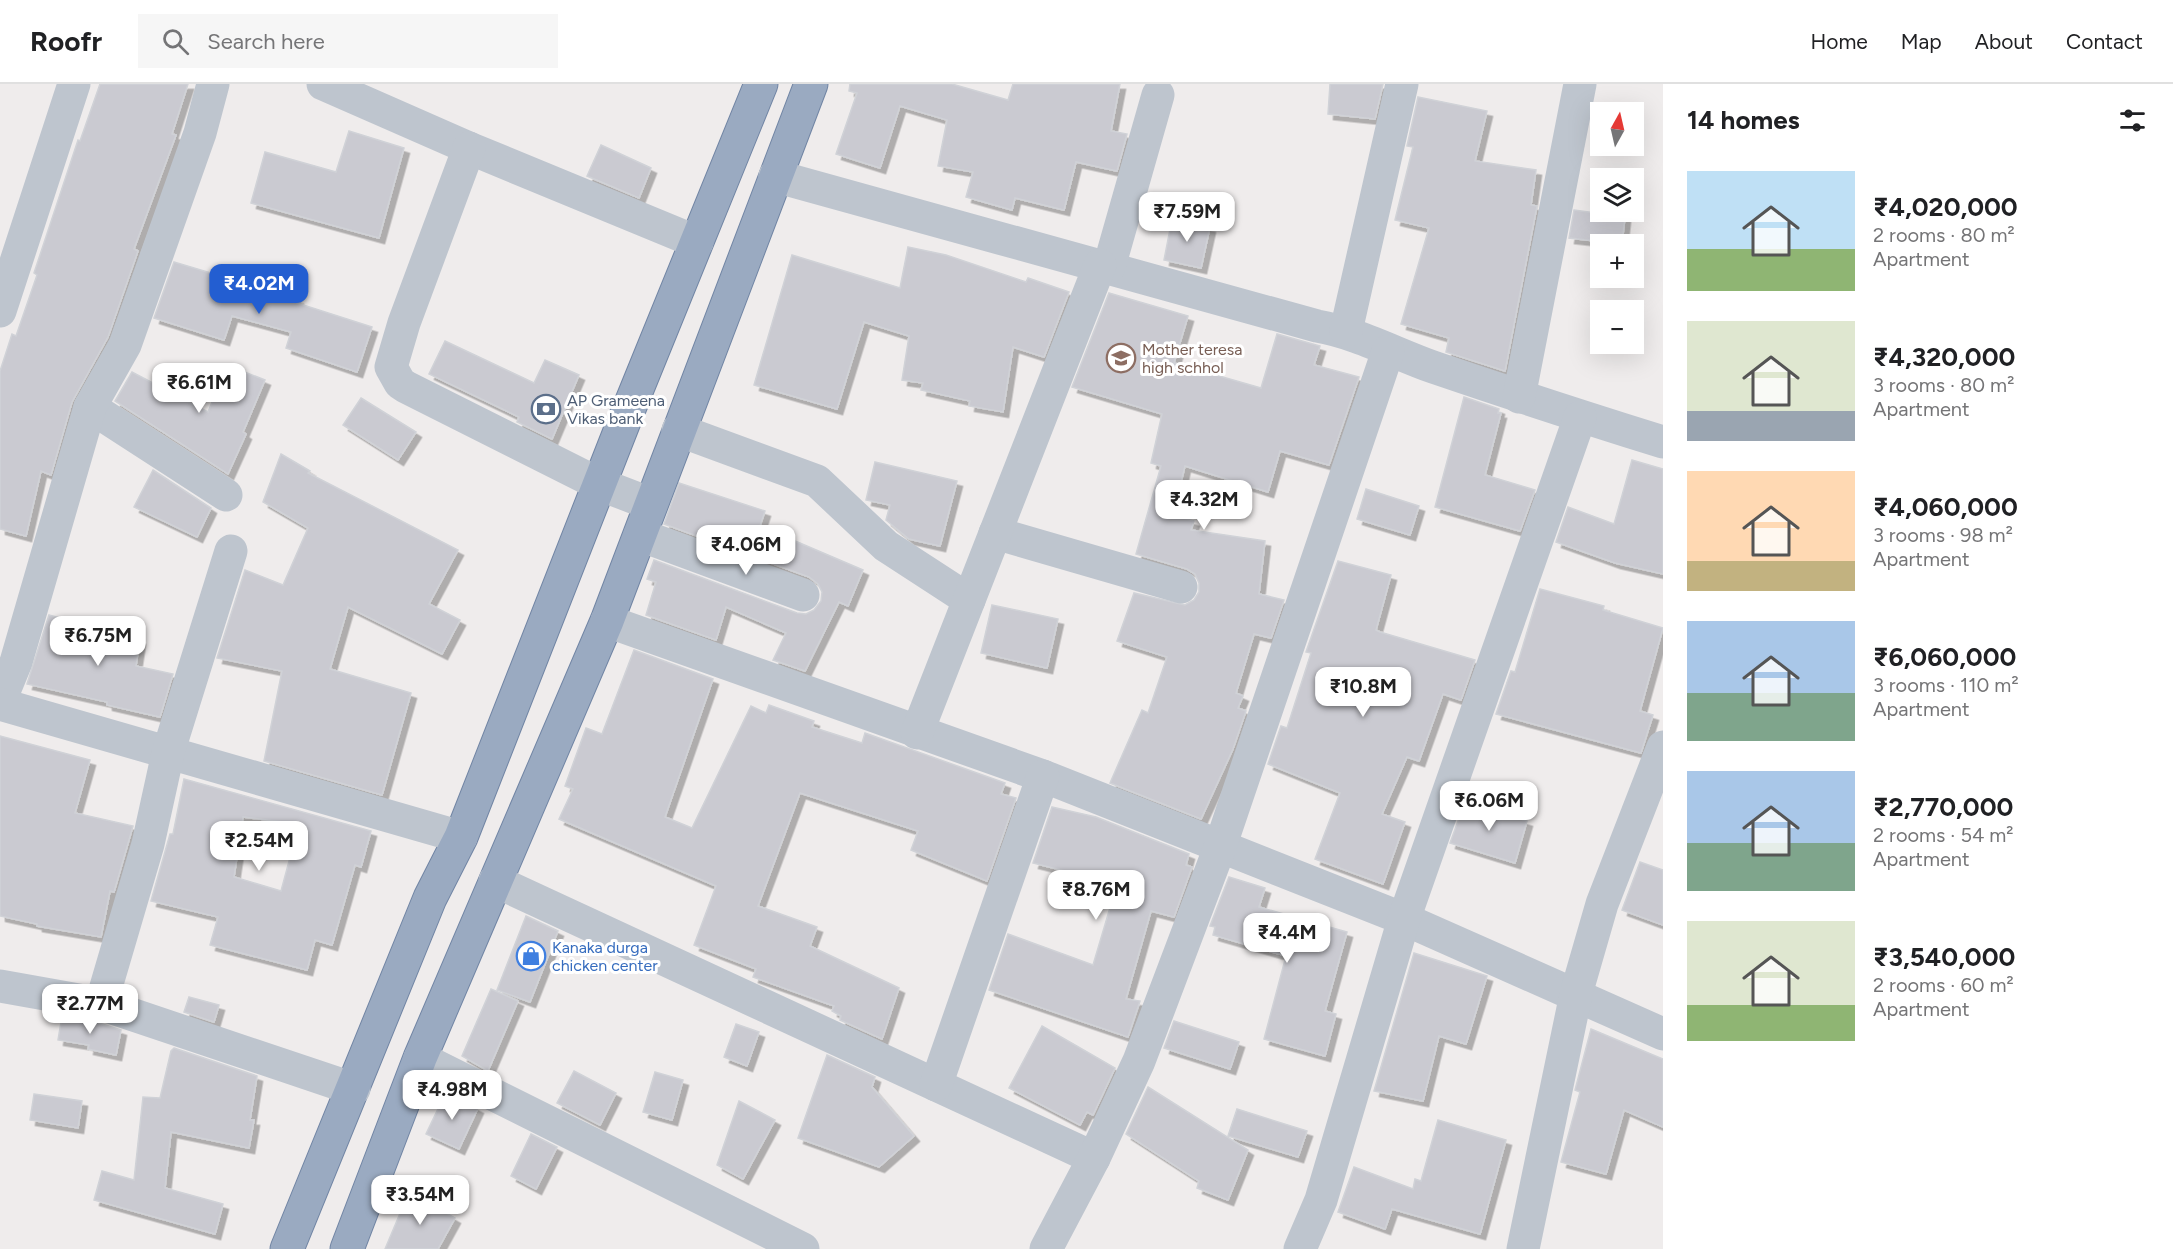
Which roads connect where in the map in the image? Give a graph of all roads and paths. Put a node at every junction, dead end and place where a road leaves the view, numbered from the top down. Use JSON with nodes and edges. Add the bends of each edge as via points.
{"nodes":[{"id":1,"x":74,"y":84,"type":"edge"},
{"id":2,"x":213,"y":84,"type":"edge"},
{"id":3,"x":323,"y":84,"type":"edge"},
{"id":4,"x":761,"y":84,"type":"edge"},
{"id":5,"x":811,"y":84,"type":"edge"},
{"id":6,"x":1402,"y":84,"type":"edge"},
{"id":7,"x":1580,"y":84,"type":"edge"},
{"id":8,"x":1158,"y":95,"type":"dead end"},
{"id":9,"x":469,"y":148,"type":"junction"},
{"id":10,"x":775,"y":176,"type":"junction"},
{"id":11,"x":698,"y":242,"type":"junction"},
{"id":12,"x":1105,"y":266,"type":"junction"},
{"id":13,"x":0,"y":311,"type":"edge"},
{"id":14,"x":1346,"y":331,"type":"junction"},
{"id":15,"x":1388,"y":351,"type":"junction"},
{"id":16,"x":1519,"y":397,"type":"junction"},
{"id":17,"x":90,"y":406,"type":"junction"},
{"id":18,"x":1581,"y":417,"type":"junction"},
{"id":19,"x":678,"y":430,"type":"junction"},
{"id":20,"x":1663,"y":441,"type":"edge"},
{"id":21,"x":599,"y":484,"type":"junction"},
{"id":22,"x":226,"y":495,"type":"dead end"},
{"id":23,"x":651,"y":504,"type":"junction"},
{"id":24,"x":995,"y":533,"type":"junction"},
{"id":25,"x":640,"y":535,"type":"junction"},
{"id":26,"x":231,"y":551,"type":"dead end"},
{"id":27,"x":1181,"y":587,"type":"dead end"},
{"id":28,"x":803,"y":595,"type":"dead end"},
{"id":29,"x":969,"y":600,"type":"junction"},
{"id":30,"x":607,"y":621,"type":"junction"},
{"id":31,"x":0,"y":702,"type":"edge"},
{"id":32,"x":917,"y":733,"type":"junction"},
{"id":33,"x":1663,"y":747,"type":"edge"},
{"id":34,"x":168,"y":753,"type":"junction"},
{"id":35,"x":1043,"y":776,"type":"junction"},
{"id":36,"x":461,"y":837,"type":"junction"},
{"id":37,"x":1220,"y":847,"type":"junction"},
{"id":38,"x":495,"y":881,"type":"junction"},
{"id":39,"x":1404,"y":919,"type":"junction"},
{"id":40,"x":0,"y":987,"type":"edge"},
{"id":41,"x":1575,"y":994,"type":"junction"},
{"id":42,"x":101,"y":1004,"type":"junction"},
{"id":43,"x":1663,"y":1034,"type":"edge"},
{"id":44,"x":420,"y":1058,"type":"junction"},
{"id":45,"x":936,"y":1085,"type":"junction"},
{"id":46,"x":354,"y":1089,"type":"junction"},
{"id":47,"x":1094,"y":1158,"type":"junction"},
{"id":48,"x":287,"y":1249,"type":"edge"},
{"id":49,"x":347,"y":1249,"type":"edge"},
{"id":50,"x":803,"y":1249,"type":"edge"},
{"id":51,"x":1046,"y":1249,"type":"edge"},
{"id":52,"x":1300,"y":1249,"type":"edge"},
{"id":53,"x":1523,"y":1249,"type":"edge"}],
"edges":[{"from":1,"to":13,"type":"street"},
{"from":2,"to":17,"type":"street","via":[[200,133],[125,345]]},
{"from":3,"to":9,"type":"street"},
{"from":4,"to":11,"type":"highway"},
{"from":5,"to":10,"type":"highway"},
{"from":6,"to":14,"type":"street"},
{"from":7,"to":16,"type":"street"},
{"from":8,"to":12,"type":"street"},
{"from":9,"to":11,"type":"street"},
{"from":9,"to":21,"type":"street","via":[[391,367],[406,387]]},
{"from":10,"to":12,"type":"street"},
{"from":10,"to":19,"type":"highway"},
{"from":11,"to":21,"type":"highway"},
{"from":12,"to":14,"type":"street"},
{"from":12,"to":24,"type":"street"},
{"from":14,"to":15,"type":"street"},
{"from":15,"to":16,"type":"street"},
{"from":15,"to":37,"type":"street"},
{"from":16,"to":18,"type":"street"},
{"from":17,"to":22,"type":"street"},
{"from":17,"to":31,"type":"street","via":[[16,662]]},
{"from":18,"to":20,"type":"street"},
{"from":18,"to":39,"type":"street"},
{"from":19,"to":23,"type":"highway"},
{"from":19,"to":29,"type":"street","via":[[817,481],[886,546]]},
{"from":21,"to":23,"type":"street"},
{"from":21,"to":36,"type":"highway"},
{"from":23,"to":25,"type":"highway"},
{"from":24,"to":27,"type":"street"},
{"from":24,"to":29,"type":"street"},
{"from":25,"to":28,"type":"street"},
{"from":25,"to":30,"type":"highway"},
{"from":26,"to":34,"type":"street"},
{"from":29,"to":32,"type":"street"},
{"from":30,"to":32,"type":"street"},
{"from":30,"to":38,"type":"highway"},
{"from":31,"to":34,"type":"street"},
{"from":32,"to":35,"type":"street"},
{"from":33,"to":41,"type":"street","via":[[1602,904]]},
{"from":34,"to":36,"type":"street"},
{"from":34,"to":42,"type":"street","via":[[148,844]]},
{"from":35,"to":37,"type":"street"},
{"from":35,"to":45,"type":"street"},
{"from":36,"to":46,"type":"highway","via":[[430,898]]},
{"from":37,"to":39,"type":"street"},
{"from":37,"to":47,"type":"street","via":[[1139,1061]]},
{"from":38,"to":44,"type":"highway"},
{"from":38,"to":45,"type":"street"},
{"from":39,"to":41,"type":"street"},
{"from":39,"to":52,"type":"street","via":[[1321,1200]]},
{"from":40,"to":42,"type":"street"},
{"from":41,"to":43,"type":"street"},
{"from":41,"to":53,"type":"street"},
{"from":42,"to":46,"type":"street"},
{"from":44,"to":49,"type":"highway"},
{"from":44,"to":50,"type":"street"},
{"from":45,"to":47,"type":"street"},
{"from":46,"to":48,"type":"highway"},
{"from":47,"to":51,"type":"street"}]}
